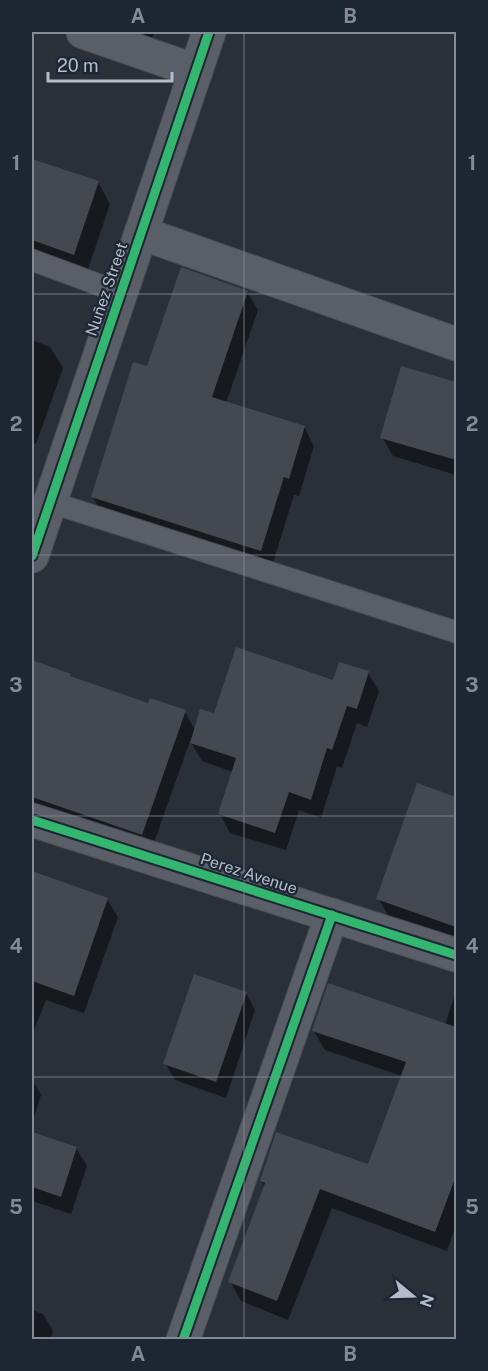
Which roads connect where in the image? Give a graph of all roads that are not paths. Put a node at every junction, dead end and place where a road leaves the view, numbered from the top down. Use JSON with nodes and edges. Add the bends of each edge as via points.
{"nodes":[{"id":1,"x":83,"y":32,"type":"edge"},
{"id":2,"x":209,"y":32,"type":"edge"},
{"id":3,"x":196,"y":70,"type":"junction"},
{"id":4,"x":141,"y":233,"type":"junction"},
{"id":5,"x":32,"y":260,"type":"edge"},
{"id":6,"x":121,"y":293,"type":"junction"},
{"id":7,"x":456,"y":344,"type":"edge"},
{"id":8,"x":50,"y":502,"type":"junction"},
{"id":9,"x":32,"y":556,"type":"edge"},
{"id":10,"x":456,"y":632,"type":"edge"},
{"id":11,"x":32,"y":820,"type":"edge"},
{"id":12,"x":332,"y":915,"type":"junction"},
{"id":13,"x":456,"y":955,"type":"edge"},
{"id":14,"x":183,"y":1340,"type":"edge"}],
"edges":[{"from":1,"to":3,"type":"street"},
{"from":2,"to":3,"type":"street","name":"Nuñez Street"},
{"from":3,"to":4,"type":"street","name":"Nuñez Street"},
{"from":4,"to":6,"type":"street","name":"Nuñez Street"},
{"from":4,"to":7,"type":"street"},
{"from":5,"to":6,"type":"lane"},
{"from":6,"to":8,"type":"street","name":"Nuñez Street"},
{"from":8,"to":9,"type":"street","name":"Nuñez Street"},
{"from":8,"to":10,"type":"lane"},
{"from":11,"to":12,"type":"street","name":"Perez Avenue"},
{"from":12,"to":13,"type":"street","name":"Perez Avenue"},
{"from":12,"to":14,"type":"street"}]}
